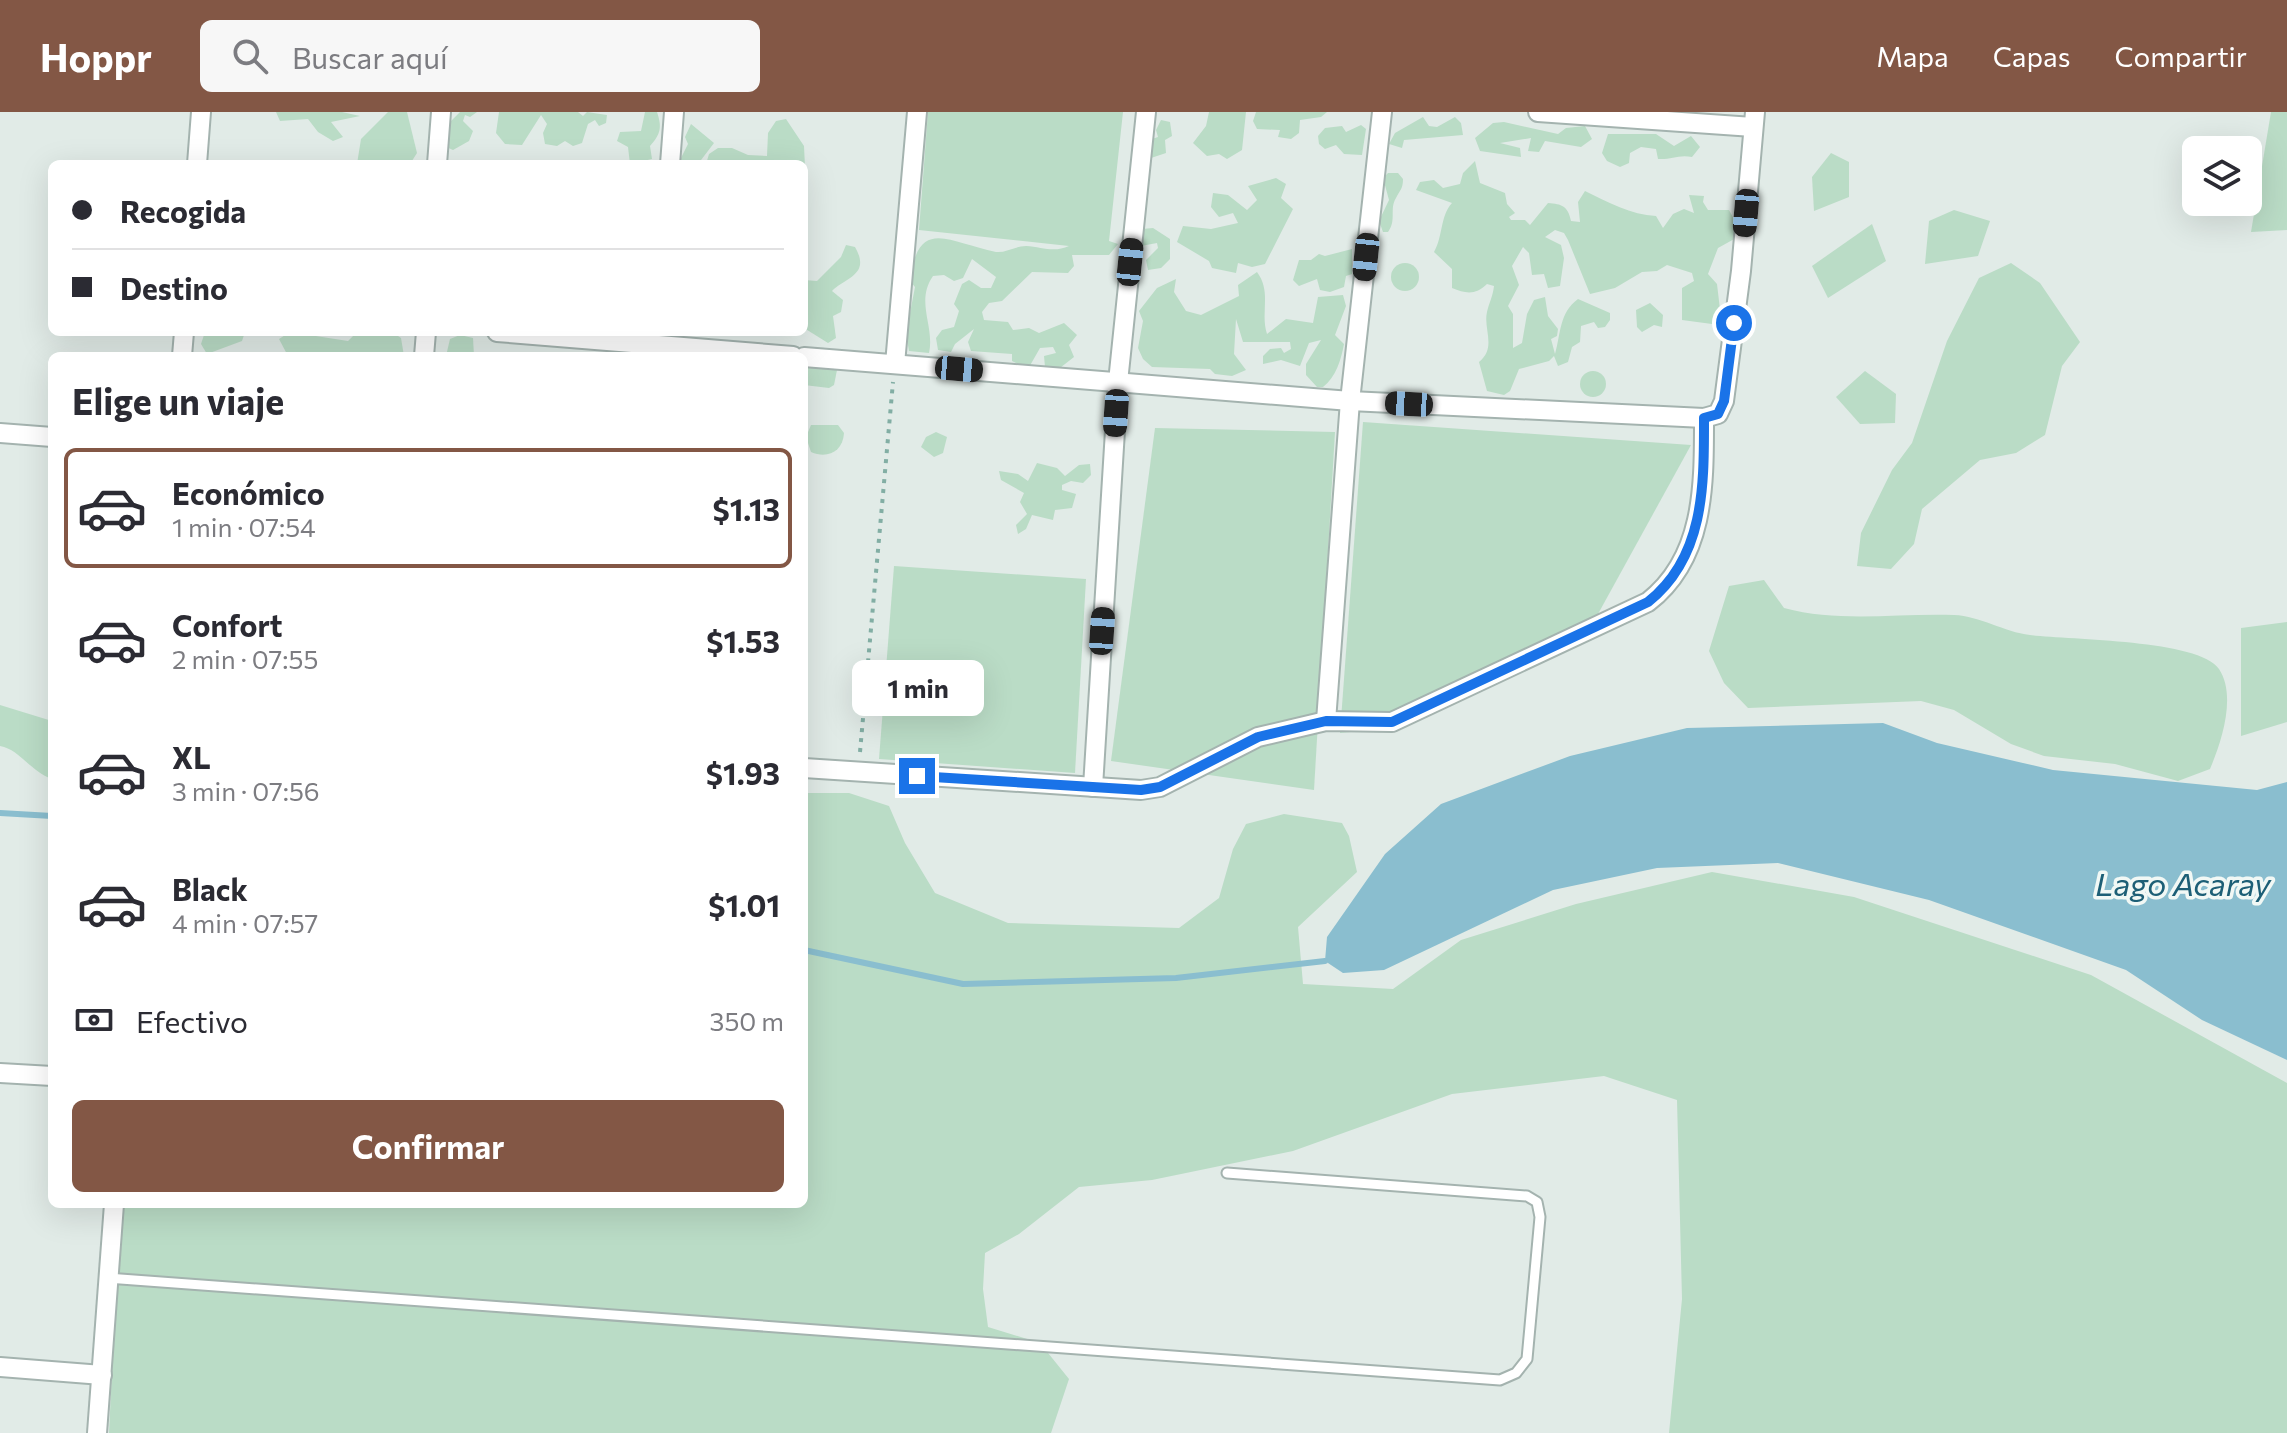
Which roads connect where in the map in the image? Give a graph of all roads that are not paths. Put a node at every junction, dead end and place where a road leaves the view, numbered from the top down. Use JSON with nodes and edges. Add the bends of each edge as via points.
{"nodes":[{"id":1,"x":201,"y":112,"type":"edge"},
{"id":2,"x":441,"y":112,"type":"edge"},
{"id":3,"x":674,"y":112,"type":"edge"},
{"id":4,"x":917,"y":112,"type":"edge"},
{"id":5,"x":1146,"y":112,"type":"edge"},
{"id":6,"x":1382,"y":112,"type":"edge"},
{"id":7,"x":1538,"y":112,"type":"edge"},
{"id":8,"x":1754,"y":120,"type":"edge"},
{"id":9,"x":197,"y":160,"type":"edge"},
{"id":10,"x":437,"y":160,"type":"edge"},
{"id":11,"x":670,"y":160,"type":"edge"},
{"id":12,"x":604,"y":336,"type":"edge"},
{"id":13,"x":657,"y":338,"type":"edge"},
{"id":14,"x":763,"y":352,"type":"edge"},
{"id":15,"x":808,"y":357,"type":"edge"},
{"id":16,"x":895,"y":364,"type":"junction"},
{"id":17,"x":1118,"y":382,"type":"junction"},
{"id":18,"x":1350,"y":401,"type":"junction"},
{"id":19,"x":1704,"y":418,"type":"junction"},
{"id":20,"x":0,"y":433,"type":"edge"},
{"id":21,"x":48,"y":437,"type":"edge"},
{"id":22,"x":1326,"y":721,"type":"junction"},
{"id":23,"x":808,"y":768,"type":"edge"},
{"id":24,"x":1093,"y":787,"type":"junction"},
{"id":25,"x":0,"y":1073,"type":"edge"},
{"id":26,"x":48,"y":1076,"type":"edge"},
{"id":27,"x":1227,"y":1173,"type":"dead end"},
{"id":28,"x":114,"y":1208,"type":"edge"},
{"id":29,"x":107,"y":1278,"type":"junction"},
{"id":30,"x":0,"y":1367,"type":"edge"},
{"id":31,"x":102,"y":1375,"type":"junction"},
{"id":32,"x":97,"y":1433,"type":"edge"}],
"edges":[{"from":1,"to":9,"type":"street"},
{"from":2,"to":10,"type":"street"},
{"from":3,"to":11,"type":"street"},
{"from":4,"to":16,"type":"street"},
{"from":5,"to":17,"type":"street"},
{"from":6,"to":18,"type":"street"},
{"from":7,"to":8,"type":"street"},
{"from":8,"to":19,"type":"street","via":[[1724,401],[1718,414]]},
{"from":12,"to":13,"type":"street"},
{"from":13,"to":14,"type":"street"},
{"from":15,"to":16,"type":"street"},
{"from":16,"to":17,"type":"street"},
{"from":17,"to":18,"type":"street"},
{"from":17,"to":24,"type":"street"},
{"from":18,"to":19,"type":"street"},
{"from":18,"to":22,"type":"street"},
{"from":19,"to":22,"type":"street","via":[[1697,531],[1667,587],[1648,602],[1392,722]]},
{"from":20,"to":21,"type":"street"},
{"from":22,"to":24,"type":"street","via":[[1258,737],[1160,787]]},
{"from":23,"to":24,"type":"street"},
{"from":25,"to":26,"type":"street"},
{"from":27,"to":29,"type":"lane","via":[[1527,1196],[1537,1202],[1527,1359],[1516,1373],[1500,1380]]},
{"from":28,"to":29,"type":"street"},
{"from":29,"to":31,"type":"street"},
{"from":30,"to":31,"type":"street"},
{"from":31,"to":32,"type":"street"}]}
